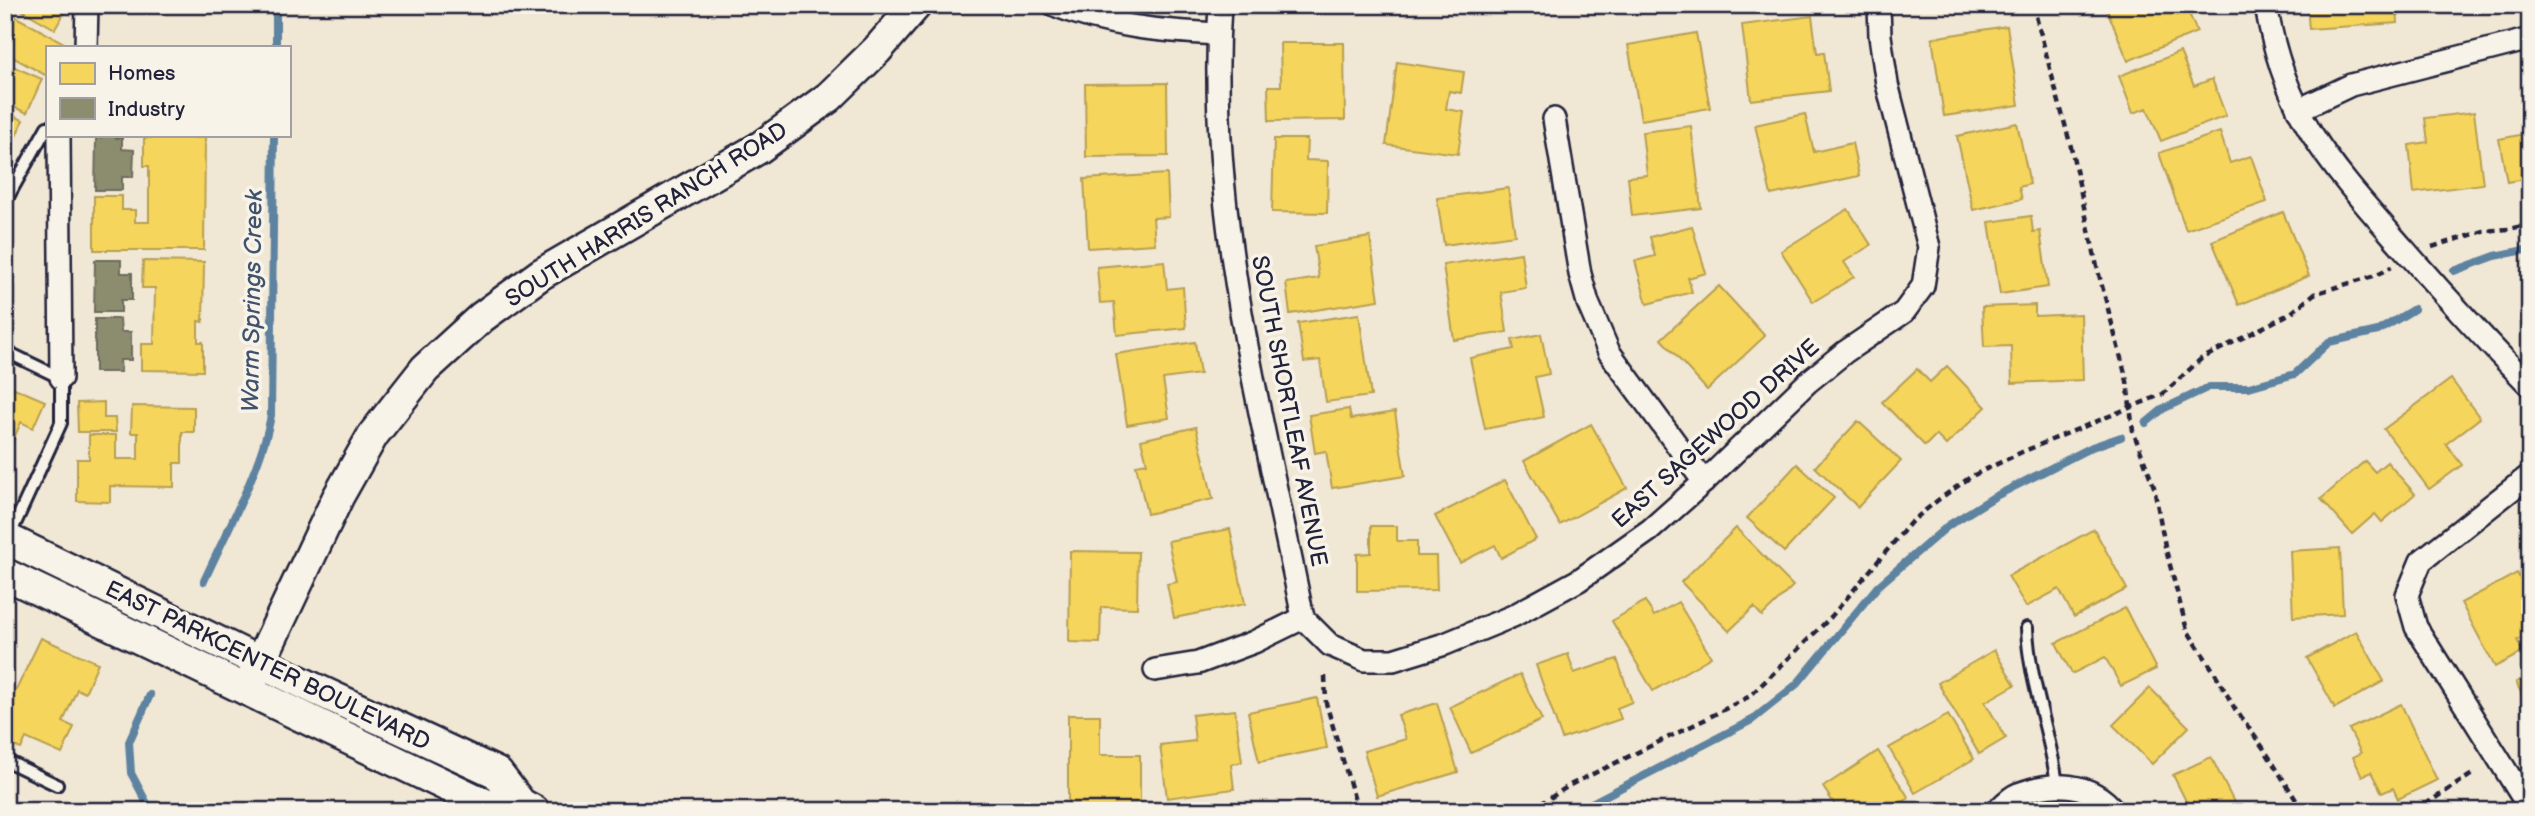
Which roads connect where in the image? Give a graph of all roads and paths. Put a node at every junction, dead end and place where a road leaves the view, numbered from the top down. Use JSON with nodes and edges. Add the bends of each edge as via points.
{"nodes":[{"id":1,"x":87,"y":5,"type":"edge"},
{"id":2,"x":916,"y":5,"type":"edge"},
{"id":3,"x":1054,"y":5,"type":"edge"},
{"id":4,"x":1220,"y":5,"type":"edge"},
{"id":5,"x":1879,"y":5,"type":"edge"},
{"id":6,"x":2033,"y":5,"type":"edge"},
{"id":7,"x":2266,"y":5,"type":"edge"},
{"id":8,"x":1218,"y":34,"type":"junction"},
{"id":9,"x":2530,"y":38,"type":"edge"},
{"id":10,"x":86,"y":46,"type":"edge"},
{"id":11,"x":2298,"y":110,"type":"junction"},
{"id":12,"x":1554,"y":119,"type":"dead end"},
{"id":13,"x":46,"y":129,"type":"edge"},
{"id":14,"x":59,"y":136,"type":"edge"},
{"id":15,"x":5,"y":202,"type":"edge"},
{"id":16,"x":2530,"y":224,"type":"edge"},
{"id":17,"x":2429,"y":247,"type":"dead end"},
{"id":18,"x":2395,"y":266,"type":"dead end"},
{"id":19,"x":5,"y":351,"type":"edge"},
{"id":20,"x":61,"y":378,"type":"junction"},
{"id":21,"x":2530,"y":386,"type":"edge"},
{"id":22,"x":2129,"y":407,"type":"junction"},
{"id":23,"x":2530,"y":475,"type":"edge"},
{"id":24,"x":1704,"y":482,"type":"junction"},
{"id":25,"x":12,"y":542,"type":"edge"},
{"id":26,"x":7,"y":579,"type":"edge"},
{"id":27,"x":1303,"y":618,"type":"junction"},
{"id":28,"x":2027,"y":628,"type":"dead end"},
{"id":29,"x":261,"y":662,"type":"junction"},
{"id":30,"x":1155,"y":670,"type":"dead end"},
{"id":31,"x":1325,"y":676,"type":"dead end"},
{"id":32,"x":247,"y":690,"type":"junction"},
{"id":33,"x":5,"y":760,"type":"edge"},
{"id":34,"x":2474,"y":773,"type":"dead end"},
{"id":35,"x":2057,"y":784,"type":"junction"},
{"id":36,"x":57,"y":785,"type":"dead end"},
{"id":37,"x":528,"y":807,"type":"edge"},
{"id":38,"x":2530,"y":809,"type":"edge"},
{"id":39,"x":1358,"y":811,"type":"edge"},
{"id":40,"x":1530,"y":811,"type":"edge"},
{"id":41,"x":1997,"y":811,"type":"edge"},
{"id":42,"x":2114,"y":811,"type":"edge"},
{"id":43,"x":2303,"y":811,"type":"edge"},
{"id":44,"x":2415,"y":811,"type":"edge"}],
"edges":[{"from":1,"to":10,"type":"street"},
{"from":2,"to":29,"type":"street","name":"SOUTH HARRIS RANCH ROAD","via":[[877,50],[819,104],[759,148],[541,274],[482,317],[425,369],[373,435],[338,497]]},
{"from":3,"to":8,"type":"street","via":[[1126,26]]},
{"from":4,"to":8,"type":"street","name":"SOUTH SHORTLEAF AVENUE"},
{"from":5,"to":24,"type":"street","name":"EAST SAGEWOOD DRIVE","via":[[1887,84],[1929,247],[1923,286],[1905,312],[1808,382]]},
{"from":6,"to":22,"type":"path","via":[[2127,381]]},
{"from":7,"to":11,"type":"street","via":[[2285,82]]},
{"from":8,"to":27,"type":"street","name":"SOUTH SHORTLEAF AVENUE","via":[[1220,132],[1240,309]]},
{"from":9,"to":11,"type":"street","via":[[2351,85]]},
{"from":11,"to":21,"type":"street","via":[[2335,170]]},
{"from":12,"to":24,"type":"street","via":[[1588,303],[1609,352]]},
{"from":13,"to":15,"type":"lane"},
{"from":14,"to":20,"type":"street"},
{"from":16,"to":17,"type":"path"},
{"from":18,"to":22,"type":"path","via":[[2314,295],[2291,313],[2201,359],[2163,394]]},
{"from":19,"to":20,"type":"lane"},
{"from":20,"to":25,"type":"lane","via":[[61,423]]},
{"from":22,"to":40,"type":"path","via":[[1972,476],[1911,522],[1830,618],[1750,695],[1570,785]]},
{"from":22,"to":43,"type":"path","via":[[2154,487],[2187,631]]},
{"from":23,"to":38,"type":"street","via":[[2421,561],[2407,595],[2416,627]]},
{"from":24,"to":27,"type":"street","name":"EAST SAGEWOOD DRIVE","via":[[1650,530],[1578,580],[1445,644],[1393,660],[1364,660],[1330,645]]},
{"from":25,"to":26,"type":"street"},
{"from":25,"to":29,"type":"street","name":"EAST PARKCENTER BOULEVARD"},
{"from":26,"to":32,"type":"street","name":"EAST PARKCENTER BOULEVARD"},
{"from":27,"to":30,"type":"street","via":[[1198,663]]},
{"from":28,"to":35,"type":"lane"},
{"from":29,"to":32,"type":"street","name":"SOUTH HARRIS RANCH ROAD"},
{"from":29,"to":37,"type":"street","name":"EAST PARKCENTER BOULEVARD","via":[[497,773]]},
{"from":31,"to":39,"type":"path","via":[[1326,703]]},
{"from":32,"to":37,"type":"street","name":"EAST PARKCENTER BOULEVARD","via":[[487,805]]},
{"from":33,"to":36,"type":"lane"},
{"from":34,"to":44,"type":"path"},
{"from":35,"to":41,"type":"street","via":[[2016,794]]},
{"from":35,"to":42,"type":"street","via":[[2088,790]]}]}
